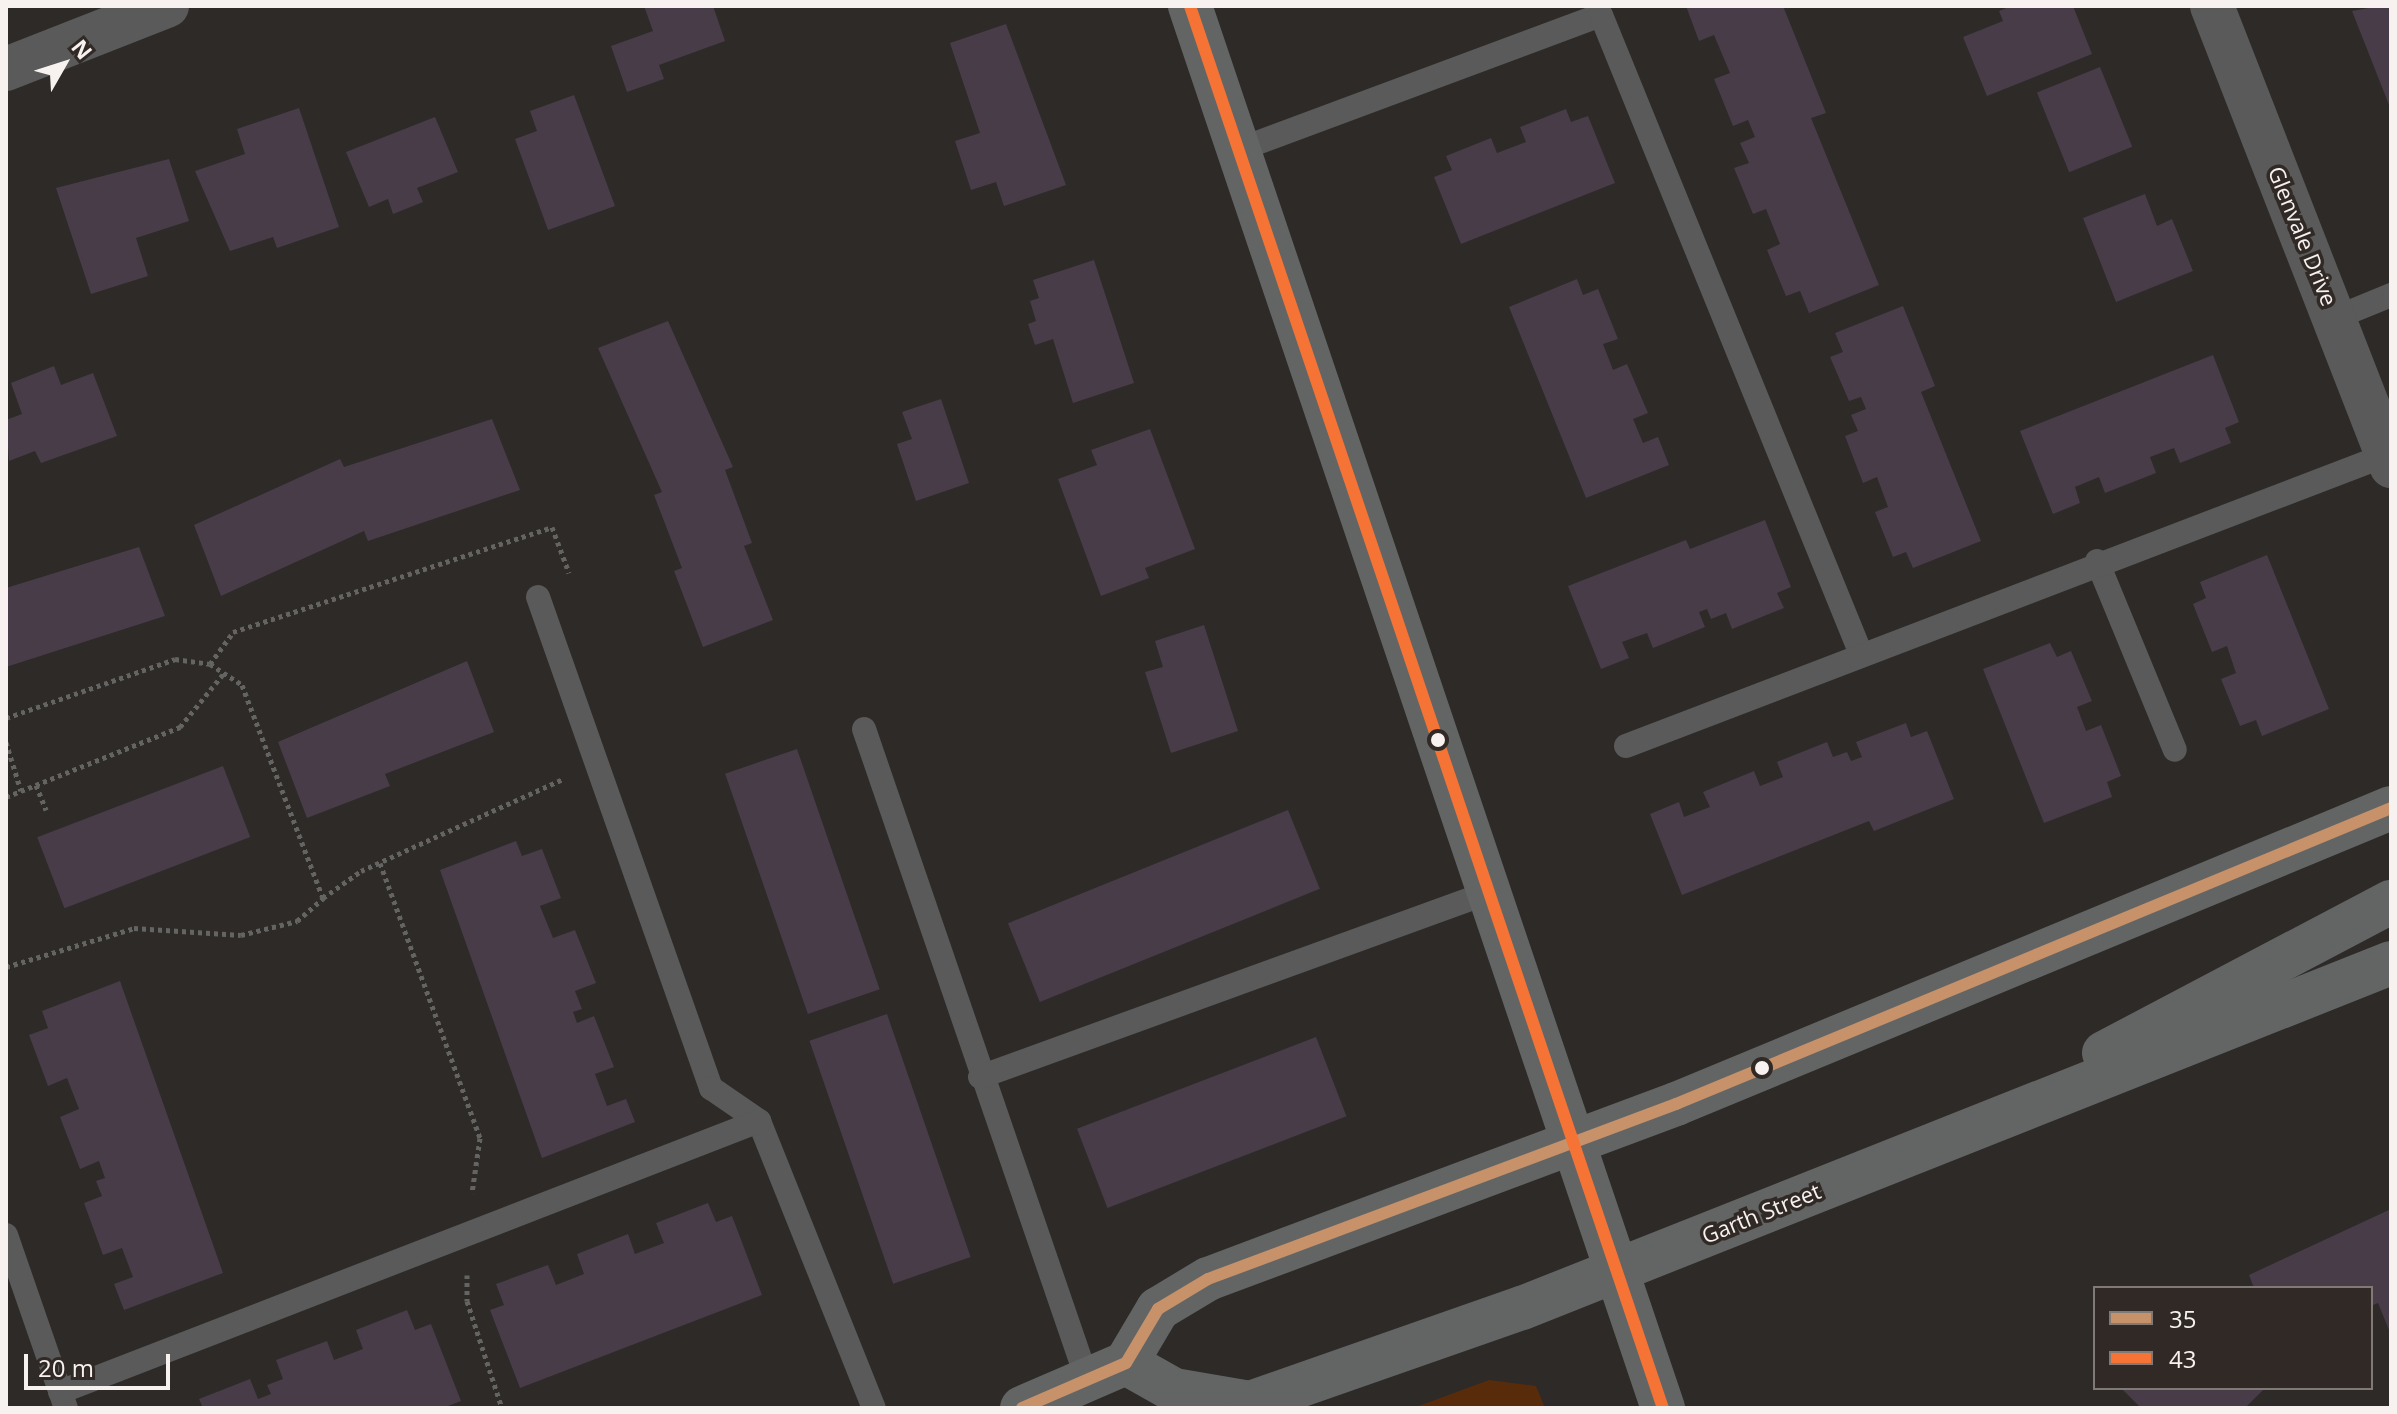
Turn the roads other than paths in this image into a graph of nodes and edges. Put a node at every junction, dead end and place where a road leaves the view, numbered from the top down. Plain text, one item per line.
1 (167, 6) edge
2 (1190, 6) edge
3 (2212, 6) edge
4 (6, 69) edge
5 (1238, 150) junction
6 (2391, 295) edge
7 (2335, 318) junction
8 (2389, 461) edge
9 (2097, 561) junction
10 (538, 597) road end
11 (1861, 654) junction
12 (864, 729) dead end
13 (1626, 746) dead end
14 (2175, 750) dead end
15 (2391, 808) edge
16 (1490, 892) junction
17 (2391, 902) edge
18 (2391, 963) edge
19 (980, 1077) junction
20 (759, 1121) junction
21 (1967, 1131) junction
22 (1572, 1141) junction
23 (6, 1235) edge
24 (1614, 1272) junction
25 (1106, 1371) junction
26 (63, 1400) edge
27 (874, 1408) edge
28 (1022, 1408) edge
29 (1663, 1408) edge

1 - 4 street
2 - 5 main road
3 - 7 street, Glenvale Drive
5 - 11 lane
5 - 16 main road
6 - 7 lane
7 - 8 street, Glenvale Drive
8 - 9 lane
9 - 11 lane
9 - 14 lane
10 - 20 lane
11 - 13 lane
12 - 19 lane
15 - 22 main road
16 - 19 lane
16 - 22 main road
17 - 21 main road
18 - 21 main road, Garth Street
19 - 25 lane
20 - 26 lane
20 - 27 lane
21 - 24 main road, Garth Street
22 - 24 main road
22 - 25 main road
23 - 26 lane
24 - 25 main road, Garth Street
24 - 29 main road
25 - 28 main road

